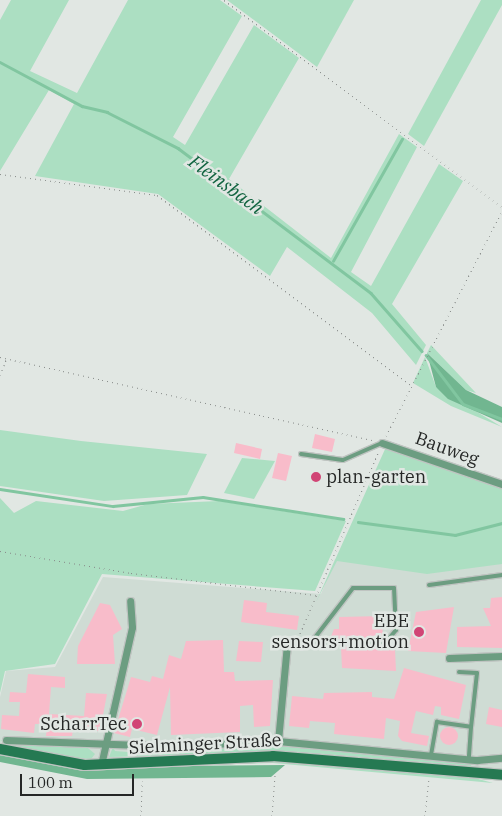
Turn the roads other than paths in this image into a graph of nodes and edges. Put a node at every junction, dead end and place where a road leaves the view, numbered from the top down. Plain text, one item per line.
1 (382, 443) joint
2 (301, 454) dead end
3 (502, 484) edge
4 (502, 575) edge
5 (429, 585) dead end
6 (130, 601) dead end
7 (287, 644) joint
8 (310, 644) junction
9 (502, 656) edge
10 (449, 658) dead end
11 (458, 672) dead end
12 (471, 727) junction
13 (6, 740) dead end
14 (278, 741) junction
15 (104, 742) junction
16 (0, 750) edge
17 (432, 755) junction
18 (502, 758) edge
19 (469, 759) junction
20 (101, 766) junction
21 (502, 775) edge

1 - 2 lane
1 - 3 street, Bauweg
4 - 5 lane
6 - 15 street
7 - 8 lane
7 - 14 street
8 - 8 lane
9 - 10 street
11 - 12 lane
12 - 17 lane
12 - 19 lane
13 - 15 street, Sielminger Straße
14 - 15 street, Sielminger Straße
14 - 17 street, Sielminger Straße
15 - 20 street
16 - 20 street, Sielminger Straße
17 - 19 street, Sielminger Straße
18 - 19 street, Sielminger Straße
20 - 21 street, Sielminger Straße

